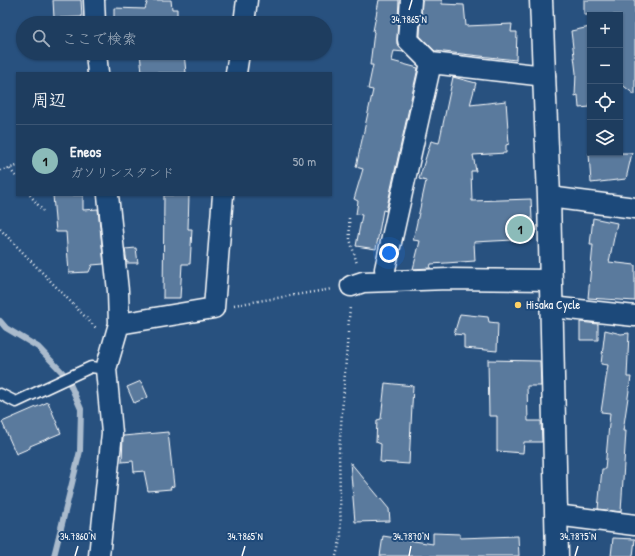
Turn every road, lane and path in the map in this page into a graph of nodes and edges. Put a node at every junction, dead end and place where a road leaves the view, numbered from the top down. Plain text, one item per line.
1 (94, 0) edge
2 (247, 0) edge
3 (411, 0) edge
4 (541, 0) edge
5 (95, 16) edge
6 (245, 16) edge
7 (97, 60) edge
8 (238, 60) edge
9 (431, 63) junction
10 (98, 72) edge
11 (236, 72) edge
12 (544, 76) junction
13 (16, 166) edge
14 (10, 169) junction
15 (0, 171) edge
16 (16, 177) edge
17 (31, 196) edge
18 (108, 196) edge
19 (223, 196) edge
20 (549, 197) junction
21 (635, 208) edge
22 (43, 211) dead end
23 (349, 218) dead end
24 (0, 229) edge
25 (385, 269) dead end
26 (551, 280) junction
27 (357, 284) junction
28 (551, 307) junction
29 (214, 308) junction
30 (635, 316) edge
31 (118, 324) junction
32 (112, 346) junction
33 (106, 369) junction
34 (0, 394) edge
35 (556, 515) junction
36 (635, 524) edge
37 (99, 556) edge
38 (336, 556) edge
39 (557, 556) edge

1 - 5 street
2 - 6 street
3 - 9 street
4 - 12 street
7 - 10 street
8 - 11 street
9 - 12 street
9 - 25 street
12 - 20 street
13 - 14 path
14 - 15 path
14 - 16 path
17 - 22 path
18 - 31 street
19 - 29 street
20 - 21 street
20 - 26 street
23 - 27 path
24 - 32 path
26 - 27 street
26 - 28 street
27 - 29 path
27 - 38 path
28 - 30 street
28 - 35 street
29 - 31 street
31 - 32 street
32 - 33 street
33 - 34 lane
33 - 37 street
35 - 36 street
35 - 39 street

